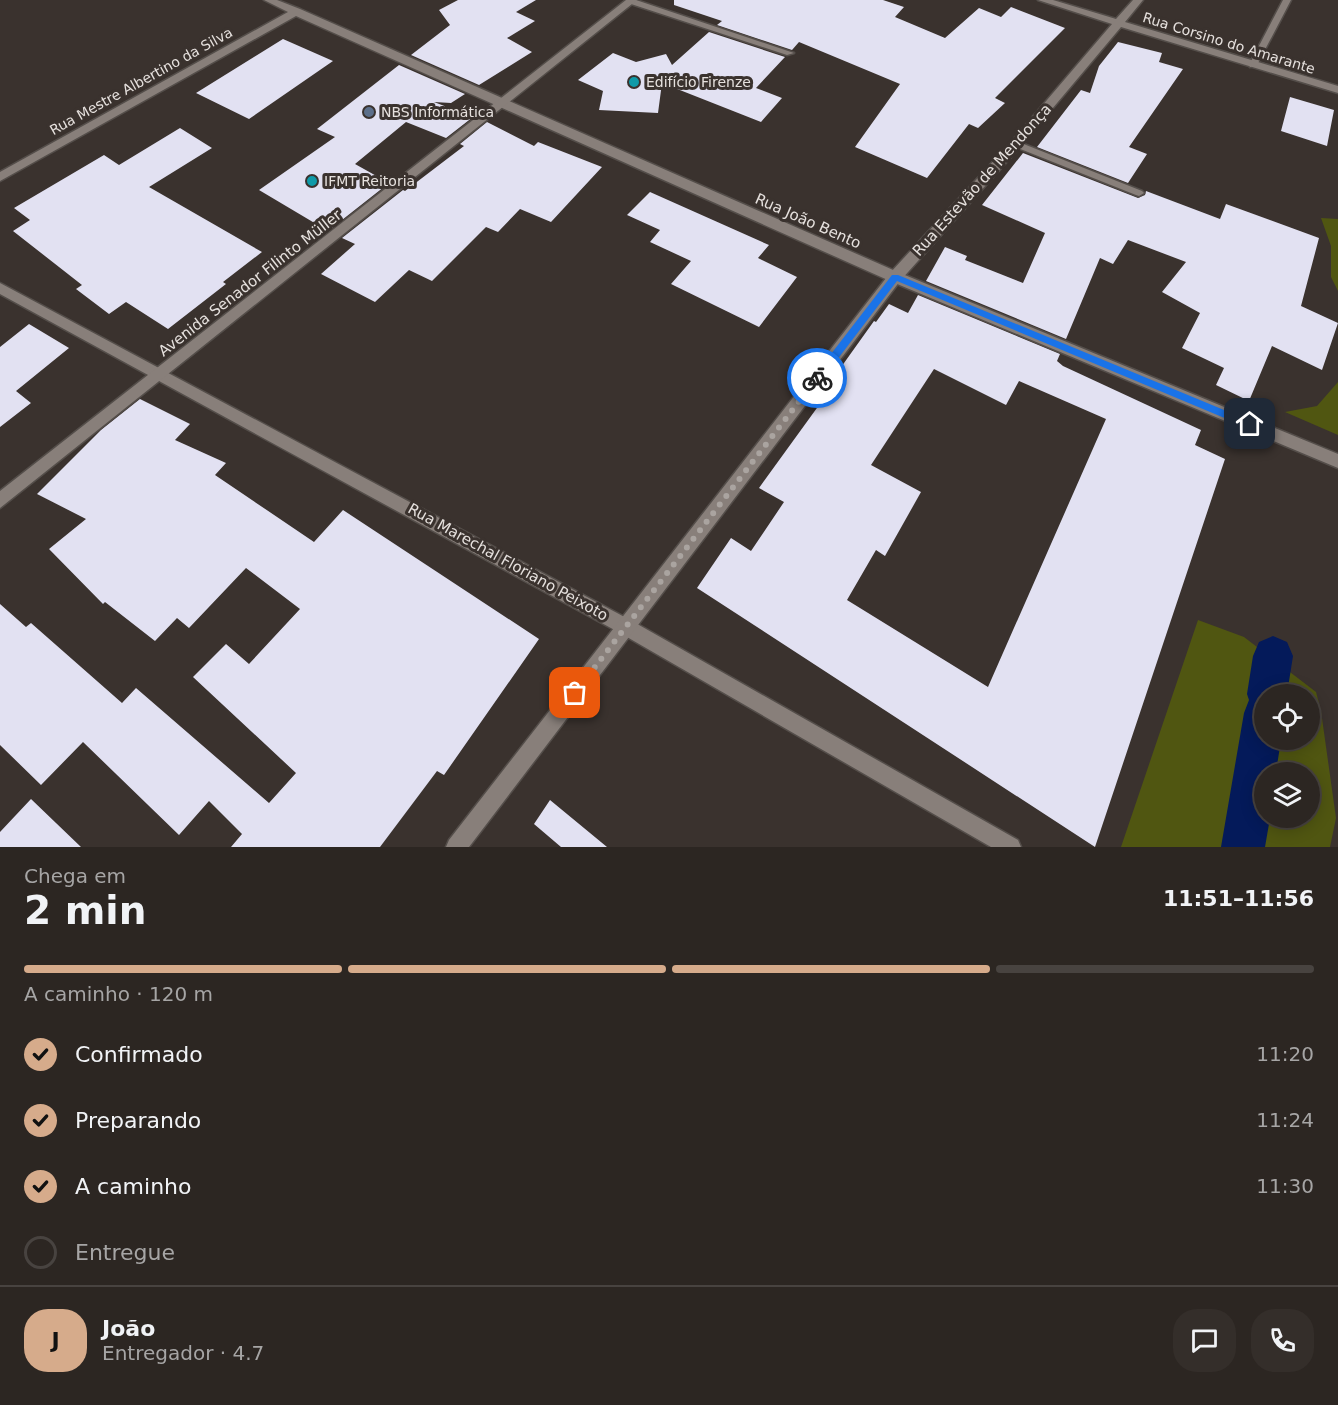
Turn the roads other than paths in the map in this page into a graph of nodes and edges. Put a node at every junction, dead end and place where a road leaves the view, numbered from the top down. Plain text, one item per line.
1 (269, 0) edge
2 (1042, 0) edge
3 (1138, 0) edge
4 (1287, 0) edge
5 (631, 1) edge
6 (297, 11) junction
7 (1119, 23) junction
8 (790, 52) dead end
9 (1253, 65) junction
10 (1338, 90) edge
11 (503, 104) junction
12 (1016, 144) junction
13 (0, 177) edge
14 (1139, 193) dead end
15 (895, 277) junction
16 (0, 288) edge
17 (162, 373) junction
18 (1338, 461) edge
19 (0, 501) edge
20 (626, 627) junction
21 (456, 847) edge
22 (1011, 847) edge

1 - 6 street, Rua João Bento
2 - 7 street, Rua Corsino do Amarante
3 - 7 street, Rua Estevão de Mendonça
4 - 9 lane
5 - 8 lane
5 - 11 street, Avenida Senador Filinto Müller
6 - 11 street, Rua João Bento
6 - 13 street, Rua Mestre Albertino da Silva
7 - 9 street, Rua Corsino do Amarante
7 - 12 street, Rua Estevão de Mendonça
9 - 10 street, Rua Corsino do Amarante
11 - 15 street, Rua João Bento
11 - 17 street, Avenida Senador Filinto Müller
12 - 14 lane
12 - 15 street, Rua Estevão de Mendonça
15 - 18 street, Rua João Bento
15 - 20 street, Rua Estevão de Mendonça
16 - 17 street, Rua Marechal Floriano Peixoto
17 - 19 street, Avenida Senador Filinto Müller
17 - 20 street, Rua Marechal Floriano Peixoto
20 - 21 street, Rua Estevão de Mendonça
20 - 22 street, Rua Marechal Floriano Peixoto

